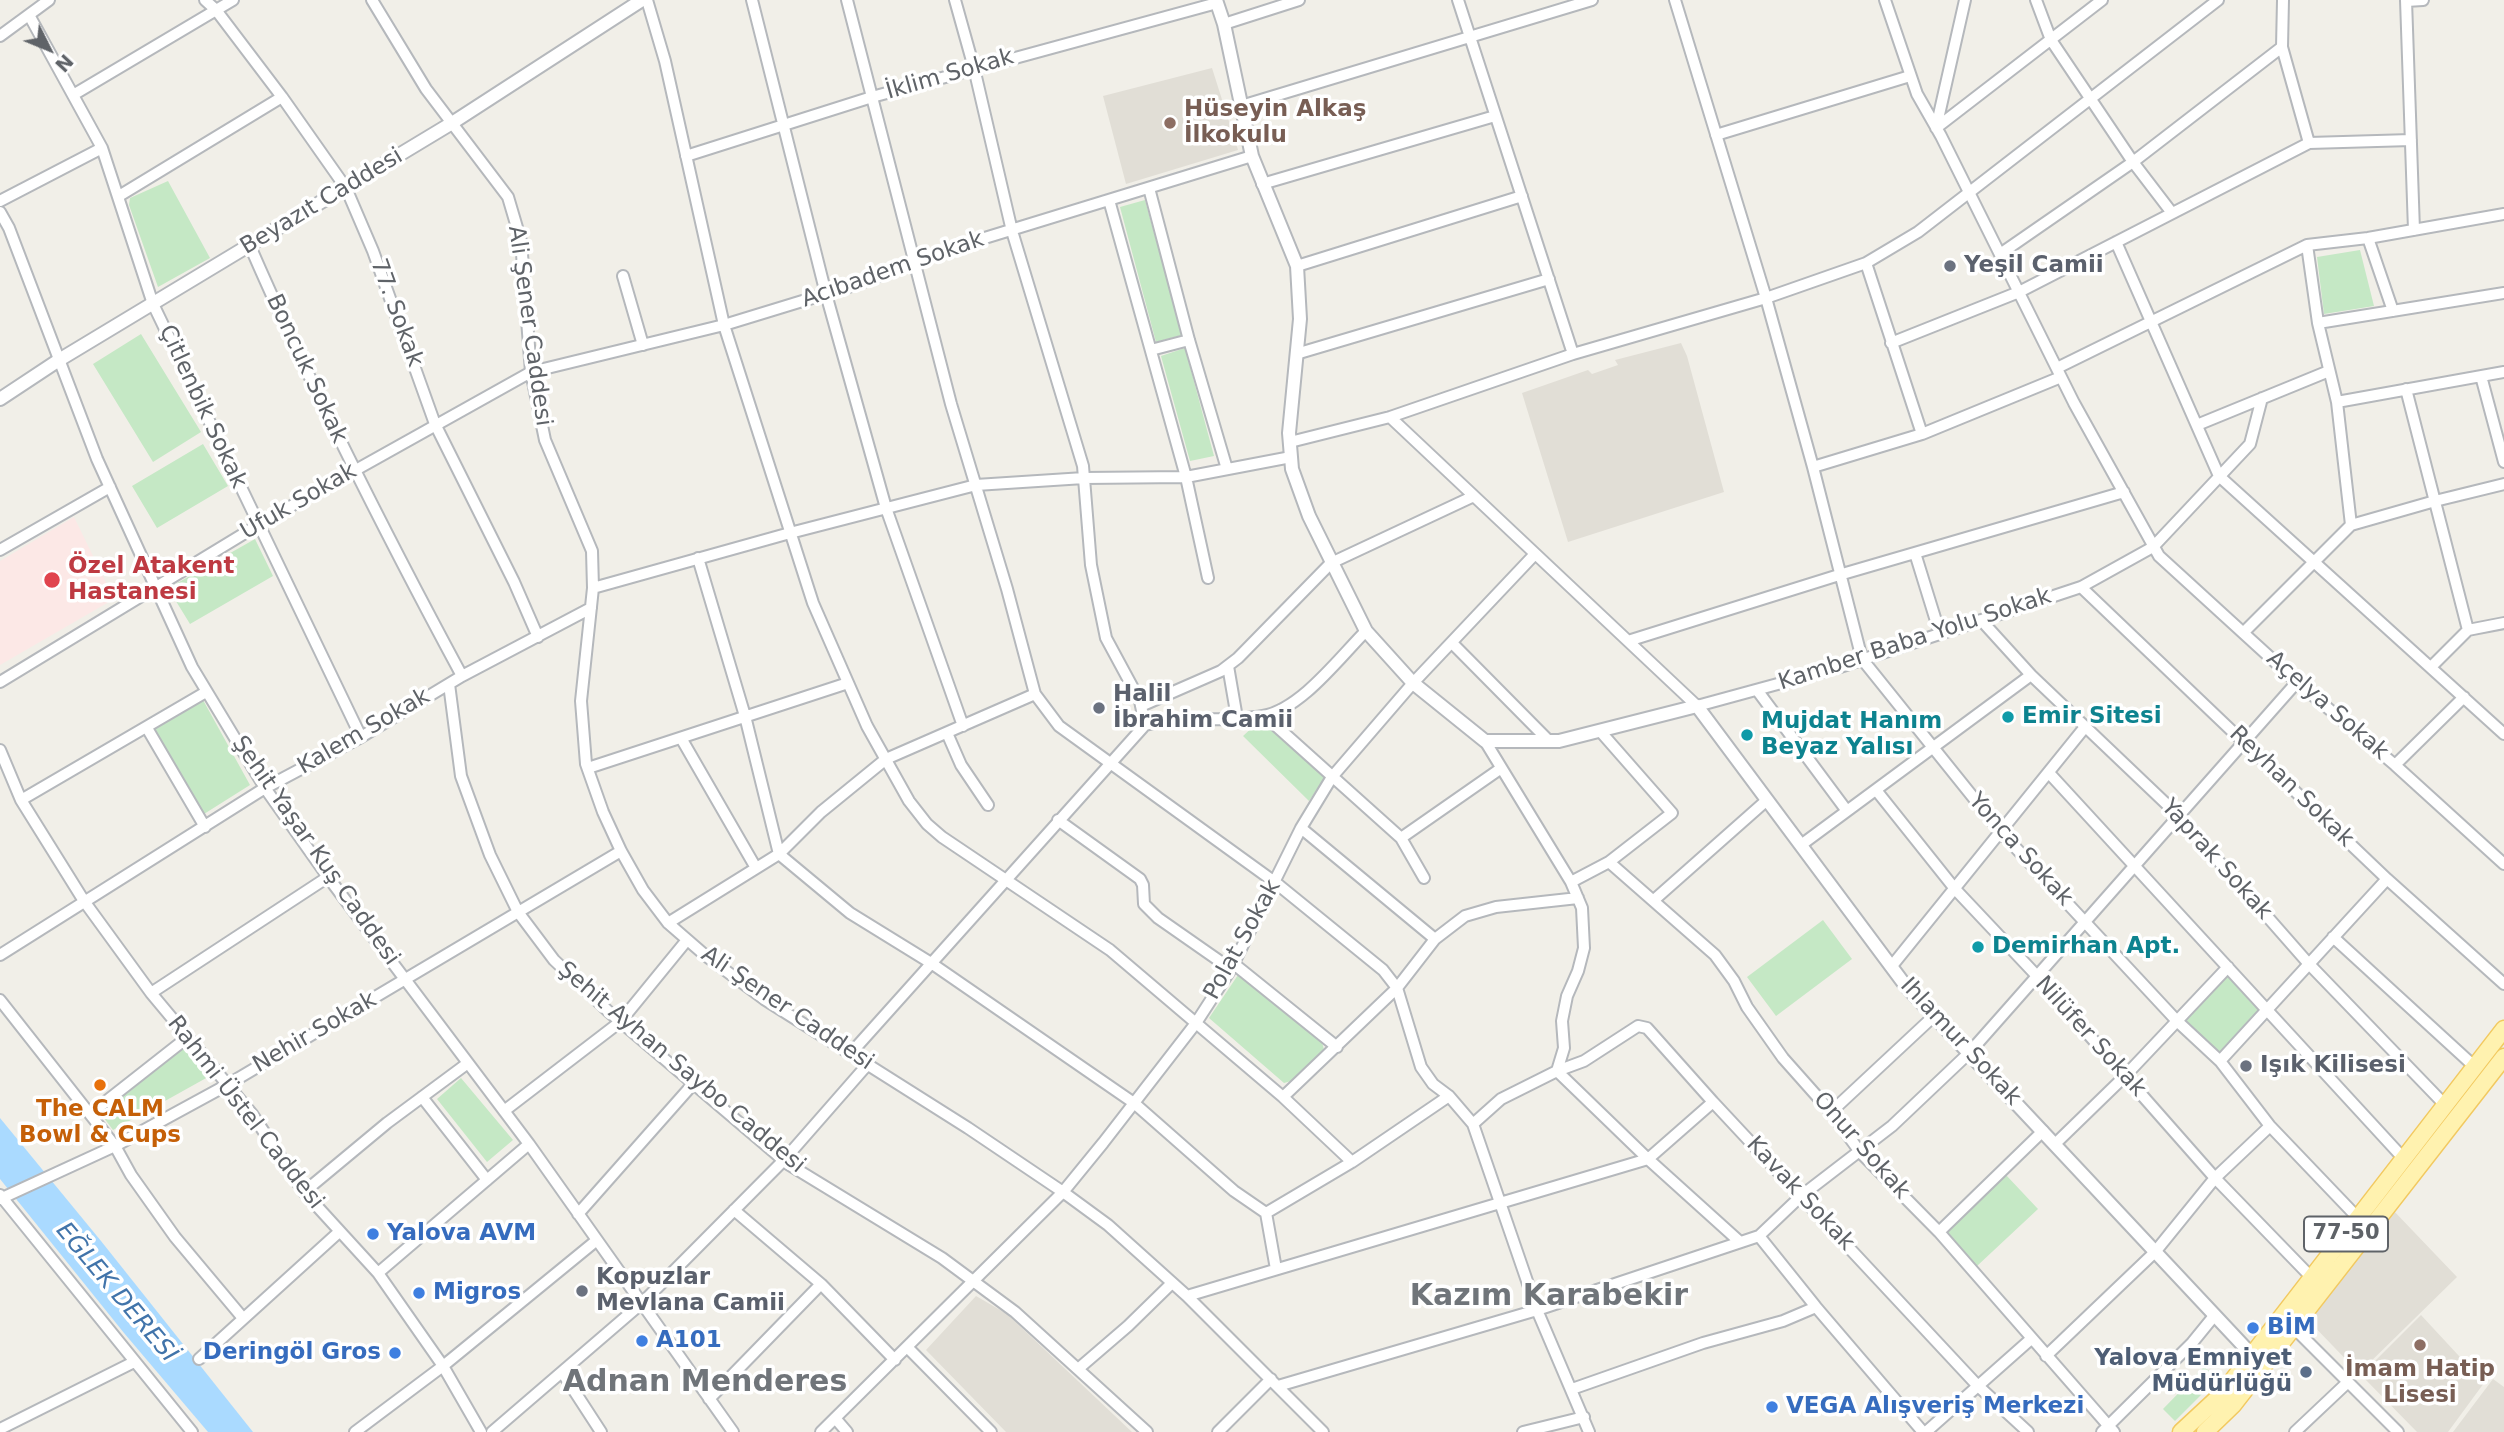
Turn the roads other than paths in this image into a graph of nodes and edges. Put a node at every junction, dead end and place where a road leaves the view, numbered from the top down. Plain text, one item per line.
1 (49, 0) edge
2 (205, 0) edge
3 (233, 0) edge
4 (372, 0) edge
5 (644, 0) edge
6 (752, 0) edge
7 (847, 0) edge
8 (955, 0) edge
9 (1298, 0) edge
10 (1458, 0) edge
11 (1592, 0) edge
12 (1675, 0) edge
13 (1885, 0) edge
14 (1965, 0) edge
15 (2036, 0) edge
16 (2102, 0) edge
17 (2283, 0) edge
18 (2423, 0) edge
19 (1217, 1) edge
20 (2213, 1) edge
21 (2406, 1) edge
22 (216, 10) junction
23 (29, 15) junction
24 (1224, 24) junction
25 (0, 36) edge
26 (1470, 37) junction
27 (2050, 40) junction
28 (2282, 47) junction
29 (974, 68) junction
30 (1910, 76) junction
31 (73, 95) junction
32 (282, 97) junction
33 (872, 97) junction
34 (2091, 99) junction
35 (1241, 106) junction
36 (1495, 116) junction
37 (452, 123) junction
38 (783, 125) junction
39 (1936, 128) junction
40 (1716, 135) junction
41 (2411, 140) junction
42 (2309, 143) junction
43 (102, 149) junction
44 (686, 156) junction
45 (1252, 156) junction
46 (2133, 162) junction
47 (1262, 184) junction
48 (346, 188) junction
49 (1149, 188) junction
50 (1969, 193) junction
51 (119, 196) junction
52 (1522, 196) junction
53 (1109, 200) junction
54 (0, 201) edge
55 (0, 212) edge
56 (2172, 213) junction
57 (2504, 214) edge
58 (1012, 230) junction
59 (2414, 230) junction
60 (2368, 238) junction
61 (2116, 242) junction
62 (2307, 245) junction
63 (250, 246) junction
64 (2000, 254) junction
65 (916, 263) junction
66 (1866, 263) junction
67 (1297, 265) junction
68 (623, 276) dead end
69 (1549, 279) junction
70 (2019, 292) junction
71 (2504, 293) edge
72 (826, 294) junction
73 (1766, 298) junction
74 (153, 304) junction
75 (2393, 311) junction
76 (2151, 321) junction
77 (2318, 323) junction
78 (724, 325) junction
79 (1189, 340) junction
80 (1891, 343) junction
81 (643, 345) junction
82 (1151, 350) junction
83 (1296, 354) junction
84 (1573, 354) junction
85 (59, 360) junction
86 (2329, 371) junction
87 (531, 372) junction
88 (2059, 372) junction
89 (2504, 372) edge
90 (2481, 376) junction
91 (2406, 389) junction
92 (2262, 398) junction
93 (0, 399) edge
94 (2337, 402) junction
95 (1390, 417) junction
96 (435, 424) junction
97 (2197, 425) junction
98 (1922, 434) junction
99 (1290, 442) junction
100 (1291, 457) junction
101 (2504, 462) edge
102 (1813, 467) junction
103 (353, 470) junction
104 (1227, 470) junction
105 (2219, 476) junction
106 (1186, 477) junction
107 (1084, 478) junction
108 (2504, 484) edge
109 (976, 485) junction
110 (110, 487) junction
111 (2124, 492) junction
112 (1474, 496) junction
113 (2435, 501) junction
114 (886, 508) junction
115 (258, 525) junction
116 (2351, 525) junction
117 (790, 533) junction
118 (2153, 547) junction
119 (0, 550) edge
120 (1915, 553) junction
121 (1535, 554) junction
122 (698, 558) junction
123 (1331, 562) junction
124 (2313, 562) junction
125 (1839, 575) junction
126 (1208, 578) dead end
127 (155, 587) junction
128 (593, 587) junction
129 (2081, 587) junction
130 (591, 608) junction
131 (1982, 620) junction
132 (2504, 622) edge
133 (2468, 630) junction
134 (1366, 631) junction
135 (2244, 632) junction
136 (1940, 634) junction
137 (538, 637) junction
138 (1628, 641) junction
139 (1452, 643) junction
140 (1862, 659) junction
141 (1228, 666) junction
142 (2431, 667) junction
143 (2031, 675) junction
144 (462, 676) junction
145 (0, 682) edge
146 (1413, 682) junction
147 (2297, 682) junction
148 (848, 683) junction
149 (449, 684) junction
150 (1757, 690) junction
151 (206, 692) junction
152 (1035, 694) junction
153 (2464, 696) junction
154 (1141, 706) junction
155 (1697, 706) junction
156 (746, 716) junction
157 (1265, 716) junction
158 (1237, 718) junction
159 (1145, 725) junction
160 (963, 726) junction
161 (2085, 727) junction
162 (147, 728) junction
163 (1600, 731) junction
164 (947, 733) junction
165 (2504, 734) edge
166 (361, 737) junction
167 (681, 738) junction
168 (1485, 741) junction
169 (2244, 741) junction
170 (1550, 742) junction
171 (1933, 748) junction
172 (0, 750) edge
173 (886, 759) junction
174 (1110, 763) junction
175 (2395, 765) junction
176 (588, 768) junction
177 (1500, 769) junction
178 (2049, 773) junction
179 (1332, 777) junction
180 (265, 788) junction
181 (1876, 790) junction
182 (21, 800) junction
183 (1768, 800) junction
184 (988, 805) dead end
185 (1847, 811) junction
186 (2179, 816) junction
187 (1058, 820) junction
188 (205, 827) junction
189 (1301, 828) junction
190 (2001, 832) junction
191 (1401, 838) junction
192 (1801, 845) junction
193 (621, 851) junction
194 (779, 854) junction
195 (1609, 862) junction
196 (2504, 864) edge
197 (2134, 866) junction
198 (756, 869) junction
199 (328, 877) junction
200 (1424, 878) dead end
201 (1006, 879) junction
202 (2387, 879) junction
203 (1571, 882) junction
204 (1276, 883) junction
205 (1955, 889) junction
206 (1578, 898) junction
207 (1654, 900) junction
208 (84, 901) junction
209 (518, 912) junction
210 (2085, 922) junction
211 (668, 923) junction
212 (2333, 937) junction
213 (1435, 939) junction
214 (687, 940) junction
215 (0, 955) edge
216 (931, 963) junction
217 (2308, 964) junction
218 (1233, 966) junction
219 (1891, 967) junction
220 (2228, 967) junction
221 (2037, 976) junction
222 (406, 980) junction
223 (2504, 984) edge
224 (1397, 989) junction
225 (151, 993) junction
226 (0, 1000) edge
227 (2268, 1011) junction
228 (1935, 1015) junction
229 (2177, 1021) junction
230 (621, 1022) junction
231 (1196, 1023) junction
232 (2504, 1029) edge
233 (188, 1037) junction
234 (1337, 1047) junction
235 (851, 1053) junction
236 (1969, 1053) junction
237 (2504, 1057) edge
238 (2220, 1061) junction
239 (468, 1063) junction
240 (868, 1064) junction
241 (2475, 1067) junction
242 (1557, 1071) junction
243 (2125, 1076) junction
244 (693, 1084) junction
245 (227, 1085) junction
246 (1449, 1096) junction
247 (422, 1097) junction
248 (1283, 1097) junction
249 (1713, 1102) junction
250 (1134, 1103) junction
251 (2445, 1106) junction
252 (504, 1111) junction
253 (1831, 1112) junction
254 (90, 1114) junction
255 (1473, 1124) junction
256 (2270, 1126) junction
257 (2043, 1131) junction
258 (529, 1144) junction
259 (2055, 1144) junction
260 (115, 1146) junction
261 (1860, 1152) junction
262 (1648, 1159) junction
263 (2404, 1159) junction
264 (784, 1160) junction
265 (1352, 1162) junction
266 (2215, 1178) junction
267 (487, 1180) junction
268 (304, 1192) junction
269 (1063, 1192) junction
270 (1801, 1196) junction
271 (3, 1197) edge
272 (1500, 1203) junction
273 (734, 1210) junction
274 (1266, 1213) junction
275 (578, 1214) junction
276 (2358, 1218) junction
277 (339, 1232) junction
278 (1939, 1232) junction
279 (1759, 1236) junction
280 (597, 1240) junction
281 (1740, 1241) junction
282 (2155, 1252) junction
283 (1276, 1269) junction
284 (379, 1273) junction
285 (2312, 1278) junction
286 (974, 1282) junction
287 (1172, 1283) junction
288 (821, 1284) junction
289 (1187, 1296) junction
290 (642, 1303) junction
291 (1816, 1307) junction
292 (1537, 1310) junction
293 (2214, 1316) junction
294 (242, 1317) junction
295 (2288, 1322) junction
296 (2031, 1339) junction
297 (908, 1348) junction
298 (2046, 1356) junction
299 (2252, 1356) junction
300 (198, 1359) dead end
301 (895, 1360) junction
302 (134, 1362) junction
303 (443, 1366) junction
304 (1078, 1369) junction
305 (562, 1372) junction
306 (1274, 1382) junction
307 (2348, 1382) junction
308 (1977, 1385) junction
309 (1572, 1389) junction
310 (709, 1399) junction
311 (1584, 1417) junction
312 (835, 1418) junction
313 (2108, 1430) edge
314 (0, 1431) edge
315 (192, 1432) edge
316 (355, 1432) edge
317 (481, 1432) edge
318 (492, 1432) edge
319 (601, 1432) edge
320 (733, 1432) edge
321 (821, 1432) edge
322 (847, 1432) edge
323 (991, 1432) edge
324 (1147, 1432) edge
325 (1218, 1432) edge
326 (1323, 1432) edge
327 (1523, 1432) edge
328 (1588, 1432) edge
329 (1924, 1432) edge
330 (2028, 1432) edge
331 (2181, 1432) edge
332 (2205, 1432) edge
333 (2295, 1432) edge
334 (2398, 1432) edge

1 - 23 street
2 - 22 street, 77. Sokak
3 - 22 street
4 - 37 street, Ali Şener Caddesi
5 - 37 street, Beyazıt Caddesi
5 - 44 street
6 - 38 street
7 - 33 street
8 - 29 street
9 - 24 street
10 - 26 street
11 - 26 street
12 - 40 street
13 - 30 street, Açelya Sokak
14 - 39 street
15 - 27 street
16 - 27 street
17 - 28 street
18 - 21 street
19 - 24 street
19 - 29 street, İklim Sokak
20 - 34 street
21 - 41 street
22 - 31 street
22 - 32 street, 77. Sokak
23 - 25 street
23 - 31 street, Çitlenbik Sokak
24 - 35 street
26 - 35 street
26 - 36 street
27 - 34 street
27 - 39 street
28 - 42 street
28 - 46 street
29 - 33 street, İklim Sokak
29 - 58 street
30 - 39 street, Açelya Sokak
30 - 40 street
31 - 43 street, Çitlenbik Sokak
32 - 48 street, 77. Sokak
32 - 51 street
33 - 38 street, İklim Sokak
33 - 65 street
34 - 46 street
34 - 50 street
35 - 45 street
36 - 47 street
36 - 52 street
37 - 48 street, Beyazıt Caddesi
37 - 87 street, Ali Şener Caddesi
38 - 44 street, İklim Sokak
38 - 72 street
39 - 50 street, Açelya Sokak
40 - 73 street
41 - 42 street
41 - 59 street
42 - 56 street
43 - 51 street, Çitlenbik Sokak
43 - 54 street
44 - 78 street
45 - 47 street
45 - 49 street, Acıbadem Sokak
46 - 56 street
46 - 64 street
47 - 67 street
48 - 63 street, Beyazıt Caddesi
48 - 96 street, 77. Sokak
49 - 53 street, Acıbadem Sokak
49 - 79 street
50 - 64 street, Açelya Sokak
50 - 66 street
51 - 74 street, Çitlenbik Sokak
52 - 67 street
52 - 69 street
53 - 58 street, Acıbadem Sokak
53 - 82 street
55 - 85 street, Şehit Yaşar Kuş Caddesi
56 - 61 street
57 - 59 street
58 - 65 street, Acıbadem Sokak
58 - 107 street
59 - 60 street
60 - 62 street
60 - 75 street
61 - 70 street
61 - 76 street
62 - 76 street
62 - 77 street
63 - 74 street, Beyazıt Caddesi
63 - 103 street, Boncuk Sokak
64 - 70 street, Açelya Sokak
65 - 72 street, Acıbadem Sokak
65 - 109 street
66 - 73 street
66 - 80 street
67 - 83 street
68 - 81 street
69 - 83 street
69 - 84 street
70 - 80 street
70 - 88 street, Açelya Sokak
71 - 75 street
72 - 78 street, Acıbadem Sokak
72 - 114 street
73 - 84 street
73 - 102 street
74 - 85 street, Beyazıt Caddesi
74 - 115 street, Çitlenbik Sokak
75 - 77 street
76 - 88 street
76 - 97 street
77 - 86 street
78 - 81 street, Acıbadem Sokak
78 - 117 street
79 - 82 street
79 - 104 street
80 - 98 street
81 - 87 street, Acıbadem Sokak
82 - 106 street
83 - 99 street
84 - 95 street
85 - 93 street, Beyazıt Caddesi
85 - 110 street, Şehit Yaşar Kuş Caddesi
86 - 92 street
86 - 94 street
87 - 96 street, Ufuk Sokak
87 - 128 street, Ali Şener Caddesi
88 - 98 street
88 - 111 street, Açelya Sokak
89 - 90 street
90 - 91 street
90 - 101 street
91 - 94 street
91 - 113 street
92 - 97 street
92 - 105 street, Kamber Baba Yolu Sokak
94 - 116 street
95 - 99 street
95 - 112 street
96 - 103 street, Ufuk Sokak
96 - 137 street, 77. Sokak
97 - 105 street
98 - 102 street
99 - 100 street
100 - 104 street
100 - 123 street
102 - 125 street
103 - 115 street, Ufuk Sokak
103 - 144 street, Boncuk Sokak
104 - 106 street
105 - 118 street, Kamber Baba Yolu Sokak
105 - 124 street
106 - 107 street
106 - 126 street
107 - 109 street
107 - 154 street
108 - 113 street
109 - 114 street
109 - 152 street
110 - 119 street
110 - 127 street, Şehit Yaşar Kuş Caddesi
111 - 118 street, Açelya Sokak
111 - 120 street
112 - 121 street
112 - 123 street
113 - 116 street
113 - 133 street
114 - 117 street
114 - 160 street
115 - 127 street, Ufuk Sokak
115 - 166 street, Çitlenbik Sokak
116 - 124 street
117 - 122 street
117 - 148 street
118 - 129 street, Kamber Baba Yolu Sokak
118 - 135 street, Açelya Sokak
120 - 125 street
120 - 136 street
121 - 138 street
121 - 139 street, Polat Sokak
122 - 128 street
122 - 156 street
123 - 134 street
123 - 141 street
124 - 135 street
124 - 142 street
125 - 138 street
125 - 140 street
127 - 145 street, Ufuk Sokak
127 - 151 street, Şehit Yaşar Kuş Caddesi
128 - 130 street, Ali Şener Caddesi
129 - 131 street, Kamber Baba Yolu Sokak
129 - 169 street, Reyhan Sokak
130 - 137 street, Kalem Sokak
130 - 176 street, Ali Şener Caddesi
131 - 136 street, Kamber Baba Yolu Sokak
131 - 143 street, Yaprak Sokak
132 - 133 street
133 - 142 street
134 - 146 street
134 - 157 street
135 - 147 street, Açelya Sokak
136 - 140 street, Kamber Baba Yolu Sokak
137 - 144 street, Kalem Sokak
138 - 155 street
139 - 146 street, Polat Sokak
139 - 170 street
140 - 150 street, Kamber Baba Yolu Sokak
140 - 171 street, Yonca Sokak
141 - 154 street
141 - 158 street
142 - 153 street
143 - 161 street, Yaprak Sokak
143 - 171 street
144 - 149 street, Kalem Sokak
146 - 168 street
146 - 179 street, Polat Sokak
147 - 169 street
147 - 175 street, Açelya Sokak
148 - 156 street
148 - 173 street
149 - 166 street, Kalem Sokak
149 - 209 street, Şehit Ayhan Saybo Caddesi
150 - 155 street, Kamber Baba Yolu Sokak
150 - 185 street
151 - 162 street
151 - 180 street, Şehit Yaşar Kuş Caddesi
152 - 160 street
152 - 174 street
153 - 165 street
153 - 175 street
154 - 159 street
155 - 163 street, Kamber Baba Yolu Sokak
155 - 183 street, Ihlamur Sokak
156 - 167 street
156 - 194 street
157 - 158 street
157 - 179 street
158 - 159 street
159 - 174 street
160 - 164 street
161 - 178 street
161 - 186 street, Yaprak Sokak
162 - 182 street
162 - 188 street
163 - 170 street, Kamber Baba Yolu Sokak
163 - 195 street
164 - 173 street
164 - 184 street
166 - 180 street, Kalem Sokak
167 - 176 street
167 - 198 street
168 - 170 street, Kamber Baba Yolu Sokak
168 - 177 street
169 - 186 street
169 - 202 street, Reyhan Sokak
171 - 181 street
171 - 190 street, Yonca Sokak
172 - 182 street, Rahmi Üstel Caddesi
173 - 194 street
173 - 201 street
174 - 187 street
174 - 204 street
175 - 196 street, Açelya Sokak
176 - 193 street, Ali Şener Caddesi
177 - 191 street
177 - 203 street
178 - 190 street
178 - 197 street
179 - 189 street, Polat Sokak
179 - 191 street
180 - 188 street, Kalem Sokak
180 - 199 street, Şehit Yaşar Kuş Caddesi
181 - 185 street
181 - 205 street, Nilüfer Sokak
182 - 208 street, Rahmi Üstel Caddesi
183 - 192 street, Ihlamur Sokak
183 - 207 street
185 - 192 street
186 - 197 street
186 - 217 street, Yaprak Sokak
187 - 201 street
187 - 218 street
188 - 208 street, Kalem Sokak
189 - 204 street, Polat Sokak
189 - 213 street
190 - 205 street
190 - 210 street, Yonca Sokak
191 - 200 street
192 - 219 street, Ihlamur Sokak
193 - 209 street, Nehir Sokak
193 - 211 street, Ali Şener Caddesi
194 - 198 street
194 - 216 street
195 - 203 street
195 - 207 street, Onur Sokak
197 - 210 street
197 - 220 street
198 - 211 street
199 - 222 street, Şehit Yaşar Kuş Caddesi
199 - 225 street
201 - 216 street
201 - 231 street
202 - 212 street
202 - 223 street, Reyhan Sokak
203 - 206 street
204 - 218 street, Polat Sokak
204 - 224 street
205 - 219 street
205 - 221 street, Nilüfer Sokak
206 - 213 street
206 - 242 street
207 - 253 street, Onur Sokak
208 - 215 street, Kalem Sokak
208 - 225 street, Rahmi Üstel Caddesi
209 - 222 street, Nehir Sokak
209 - 230 street, Şehit Ayhan Saybo Caddesi
210 - 221 street
210 - 229 street, Yonca Sokak
211 - 214 street, Ali Şener Caddesi
212 - 217 street
212 - 241 street
213 - 224 street
214 - 230 street
214 - 235 street, Ali Şener Caddesi
216 - 235 street
216 - 250 street
217 - 227 street
217 - 251 street, Yaprak Sokak
218 - 231 street, Polat Sokak
218 - 234 street
219 - 228 street, Ihlamur Sokak
220 - 227 street
220 - 229 street
221 - 236 street
221 - 243 street, Nilüfer Sokak
222 - 239 street, Şehit Yaşar Kuş Caddesi
222 - 245 street, Nehir Sokak
224 - 234 street
224 - 246 street
225 - 233 street, Rahmi Üstel Caddesi
226 - 254 street
227 - 238 street
227 - 263 street
228 - 236 street, Ihlamur Sokak
228 - 253 street
229 - 238 street, Yonca Sokak
229 - 243 street
230 - 244 street, Şehit Ayhan Saybo Caddesi
230 - 252 street
231 - 248 street
231 - 250 street, Polat Sokak
232 - 241 main road, 77-50
233 - 245 street, Rahmi Üstel Caddesi
233 - 254 street
234 - 248 street
235 - 240 street, Ali Şener Caddesi
236 - 257 street, Ihlamur Sokak
236 - 261 street
237 - 295 main road, 77-50
238 - 256 street, Yonca Sokak
239 - 247 street
239 - 252 street, Şehit Yaşar Kuş Caddesi
240 - 264 street
240 - 269 street, Ali Şener Caddesi
241 - 251 main road, 77-50
242 - 249 street, Kavak Sokak
242 - 255 street
242 - 262 street
243 - 259 street
243 - 266 street, Nilüfer Sokak
244 - 264 street, Şehit Ayhan Saybo Caddesi
244 - 275 street
245 - 260 street, Nehir Sokak
245 - 268 street, Rahmi Üstel Caddesi
246 - 255 street
246 - 265 street
247 - 267 street
247 - 268 street
248 - 265 street
249 - 262 street
249 - 270 street, Kavak Sokak
250 - 269 street, Polat Sokak
250 - 274 street
251 - 263 main road, 77-50
252 - 258 street, Şehit Yaşar Kuş Caddesi
253 - 261 street, Onur Sokak
254 - 260 street
255 - 272 street
256 - 266 street
256 - 276 street, Yonca Sokak
257 - 259 street, Ihlamur Sokak
257 - 278 street
258 - 267 street
258 - 275 street, Şehit Yaşar Kuş Caddesi
259 - 282 street, Ihlamur Sokak
260 - 271 street, Nehir Sokak
260 - 294 street
261 - 270 street
261 - 278 street, Onur Sokak
262 - 272 street
262 - 281 street
263 - 276 main road, 77-50
264 - 273 street
264 - 286 street, Şehit Ayhan Saybo Caddesi
265 - 274 street
266 - 282 street
266 - 285 street, Nilüfer Sokak
267 - 284 street
268 - 277 street, Rahmi Üstel Caddesi
269 - 286 street, Polat Sokak
269 - 287 street, Ali Şener Caddesi
270 - 279 street
270 - 308 street, Kavak Sokak
271 - 302 street
272 - 283 street
272 - 292 street
273 - 288 street
273 - 290 street
274 - 283 street
275 - 280 street, Şehit Yaşar Kuş Caddesi
276 - 285 main road, 77-50
277 - 284 street, Rahmi Üstel Caddesi
277 - 294 street
278 - 296 street, Onur Sokak
279 - 281 street
279 - 291 street
280 - 290 street, Şehit Yaşar Kuş Caddesi
280 - 303 street
281 - 292 street
282 - 293 street, Ihlamur Sokak
282 - 298 street
283 - 289 street
284 - 303 street, Rahmi Üstel Caddesi
285 - 295 main road, 77-50
286 - 297 street, Polat Sokak
286 - 304 street, Şehit Ayhan Saybo Caddesi
287 - 289 street, Ali Şener Caddesi
287 - 304 street
288 - 301 street
288 - 310 street
289 - 306 street, Ali Şener Caddesi
290 - 305 street
290 - 310 street, Şehit Yaşar Kuş Caddesi
291 - 309 street
291 - 329 street
292 - 306 street
292 - 309 street
293 - 299 street, Ihlamur Sokak
293 - 313 street
294 - 300 street
295 - 299 main road, 77-50
295 - 307 street
295 - 332 main road, 77-50
296 - 298 street, Onur Sokak
296 - 308 street
297 - 301 street, Polat Sokak
297 - 323 street
298 - 313 street, Onur Sokak
299 - 331 main road, 77-50
301 - 312 street, Polat Sokak
302 - 314 street
302 - 315 street
303 - 316 street
303 - 317 street, Rahmi Üstel Caddesi
304 - 324 street, Şehit Ayhan Saybo Caddesi
305 - 318 street
305 - 319 street
306 - 325 street
306 - 326 street, Ali Şener Caddesi
307 - 333 street
307 - 334 street
308 - 329 street
308 - 330 street, Kavak Sokak
309 - 311 street
310 - 320 street, Şehit Yaşar Kuş Caddesi
311 - 327 street
311 - 328 street
312 - 321 street, Polat Sokak
312 - 322 street

